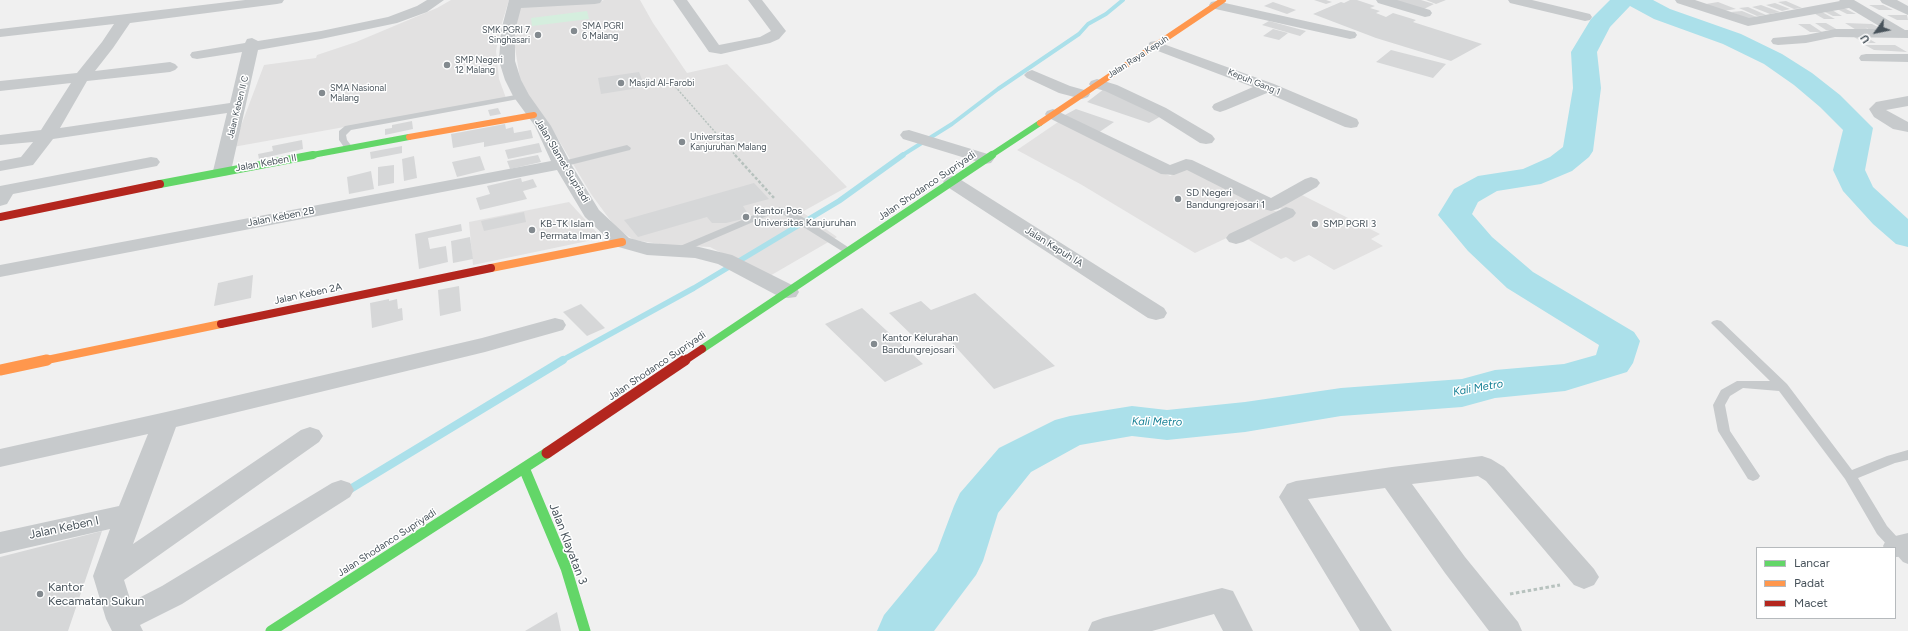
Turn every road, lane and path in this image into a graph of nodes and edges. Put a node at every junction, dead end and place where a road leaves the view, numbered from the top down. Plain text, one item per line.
1 (277, 0) edge
2 (437, 0) edge
3 (595, 0) edge
4 (680, 0) edge
5 (755, 0) edge
6 (1383, 0) edge
7 (1515, 0) edge
8 (1682, 0) edge
9 (1887, 0) edge
10 (515, 2) edge
11 (1220, 2) edge
12 (1849, 2) edge
13 (1908, 11) edge
14 (1425, 13) dead end
15 (1585, 17) dead end
16 (125, 19) junction
17 (0, 33) edge
18 (1350, 35) dead end
19 (1906, 35) edge
20 (1778, 41) dead end
21 (252, 44) junction
22 (1155, 45) junction
23 (198, 55) dead end
24 (1866, 58) dead end
25 (1908, 58) edge
26 (170, 67) dead end
27 (1032, 75) dead end
28 (82, 77) junction
29 (673, 84) dead end
30 (1097, 84) junction
31 (0, 86) edge
32 (1268, 87) junction
33 (1082, 94) junction
34 (521, 96) junction
35 (1908, 101) edge
36 (237, 107) junction
37 (1220, 107) dead end
38 (534, 114) junction
39 (1053, 114) junction
40 (1351, 123) dead end
41 (1908, 127) edge
42 (47, 135) junction
43 (910, 135) dead end
44 (1206, 138) dead end
45 (0, 140) edge
46 (350, 148) junction
47 (627, 148) dead end
48 (985, 160) junction
49 (151, 162) dead end
50 (562, 164) junction
51 (0, 166) edge
52 (19, 169) dead end
53 (222, 171) junction
54 (952, 182) junction
55 (1311, 183) dead end
56 (2, 194) edge
57 (1281, 211) junction
58 (790, 213) junction
59 (0, 217) edge
60 (1236, 238) dead end
61 (622, 242) junction
62 (677, 251) junction
63 (849, 252) junction
64 (0, 271) edge
65 (788, 292) junction
66 (1156, 312) dead end
67 (1717, 323) dead end
68 (554, 325) dead end
69 (0, 370) edge
70 (1783, 387) junction
71 (166, 421) junction
72 (310, 436) dead end
73 (1908, 455) edge
74 (0, 458) edge
75 (524, 468) junction
76 (1753, 476) dead end
77 (1850, 476) junction
78 (1392, 477) junction
79 (341, 490) dead end
80 (129, 514) junction
81 (0, 543) edge
82 (1904, 549) edge
83 (108, 576) junction
84 (1584, 577) joint
85 (1482, 600) junction
86 (124, 624) edge
87 (271, 631) edge
88 (585, 631) edge
89 (1103, 631) edge
90 (1238, 631) edge
91 (1377, 631) edge
92 (1507, 631) edge

1 - 16 street
2 - 21 street
3 - 10 street
4 - 5 street
6 - 14 street
7 - 15 street
8 - 12 street
9 - 13 street
10 - 34 street, Jalan Slamet Supriadi
11 - 18 street
11 - 22 main road, Jalan Raya Kepuh
12 - 19 street
16 - 17 street
16 - 28 street
19 - 20 street
21 - 23 street
21 - 36 street, Jalan Keben II C
22 - 30 main road, Jalan Raya Kepuh
22 - 32 street, Kepuh Gang 1
24 - 25 street
26 - 28 street
27 - 33 street
28 - 31 street
28 - 42 street
29 - 58 path
30 - 33 main road, Jalan Raya Kepuh
30 - 44 street
32 - 37 street
32 - 40 street, Kepuh Gang 1
33 - 39 main road, Jalan Raya Kepuh
34 - 38 street, Jalan Slamet Supriadi
34 - 46 lane
35 - 41 street
36 - 42 street
36 - 53 street, Jalan Keben II C
38 - 46 main road, Jalan Keben II
38 - 50 street, Jalan Slamet Supriadi
39 - 48 main road, Jalan Shodanco Supriyadi
39 - 57 street
42 - 45 street
42 - 51 street
43 - 48 street
46 - 53 main road, Jalan Keben II
47 - 50 lane
48 - 54 main road, Jalan Shodanco Supriyadi
49 - 56 street
50 - 61 street, Jalan Slamet Supriadi
50 - 64 street, Jalan Keben 2B
52 - 56 street
53 - 59 main road, Jalan Keben II
54 - 63 main road, Jalan Shodanco Supriyadi
54 - 66 street, Jalan Kepuh IA
55 - 57 street
57 - 60 street
58 - 62 lane
58 - 63 lane
61 - 62 street, Jalan Slamet Supriadi
61 - 69 main road, Jalan Keben 2A
62 - 65 street, Jalan Slamet Supriadi
63 - 65 main road, Jalan Shodanco Supriyadi
65 - 75 main road, Jalan Shodanco Supriyadi
67 - 70 lane
68 - 71 street
70 - 76 lane
70 - 77 lane
71 - 74 street
71 - 80 street
72 - 83 street
73 - 77 lane
75 - 87 main road, Jalan Shodanco Supriyadi
75 - 88 main road, Jalan Klayatan 3
77 - 82 lane
78 - 84 street
78 - 85 street
78 - 91 street
79 - 86 street
80 - 81 street, Jalan Keben I
80 - 83 street
83 - 86 street
84 - 85 path
85 - 92 street
89 - 90 street

